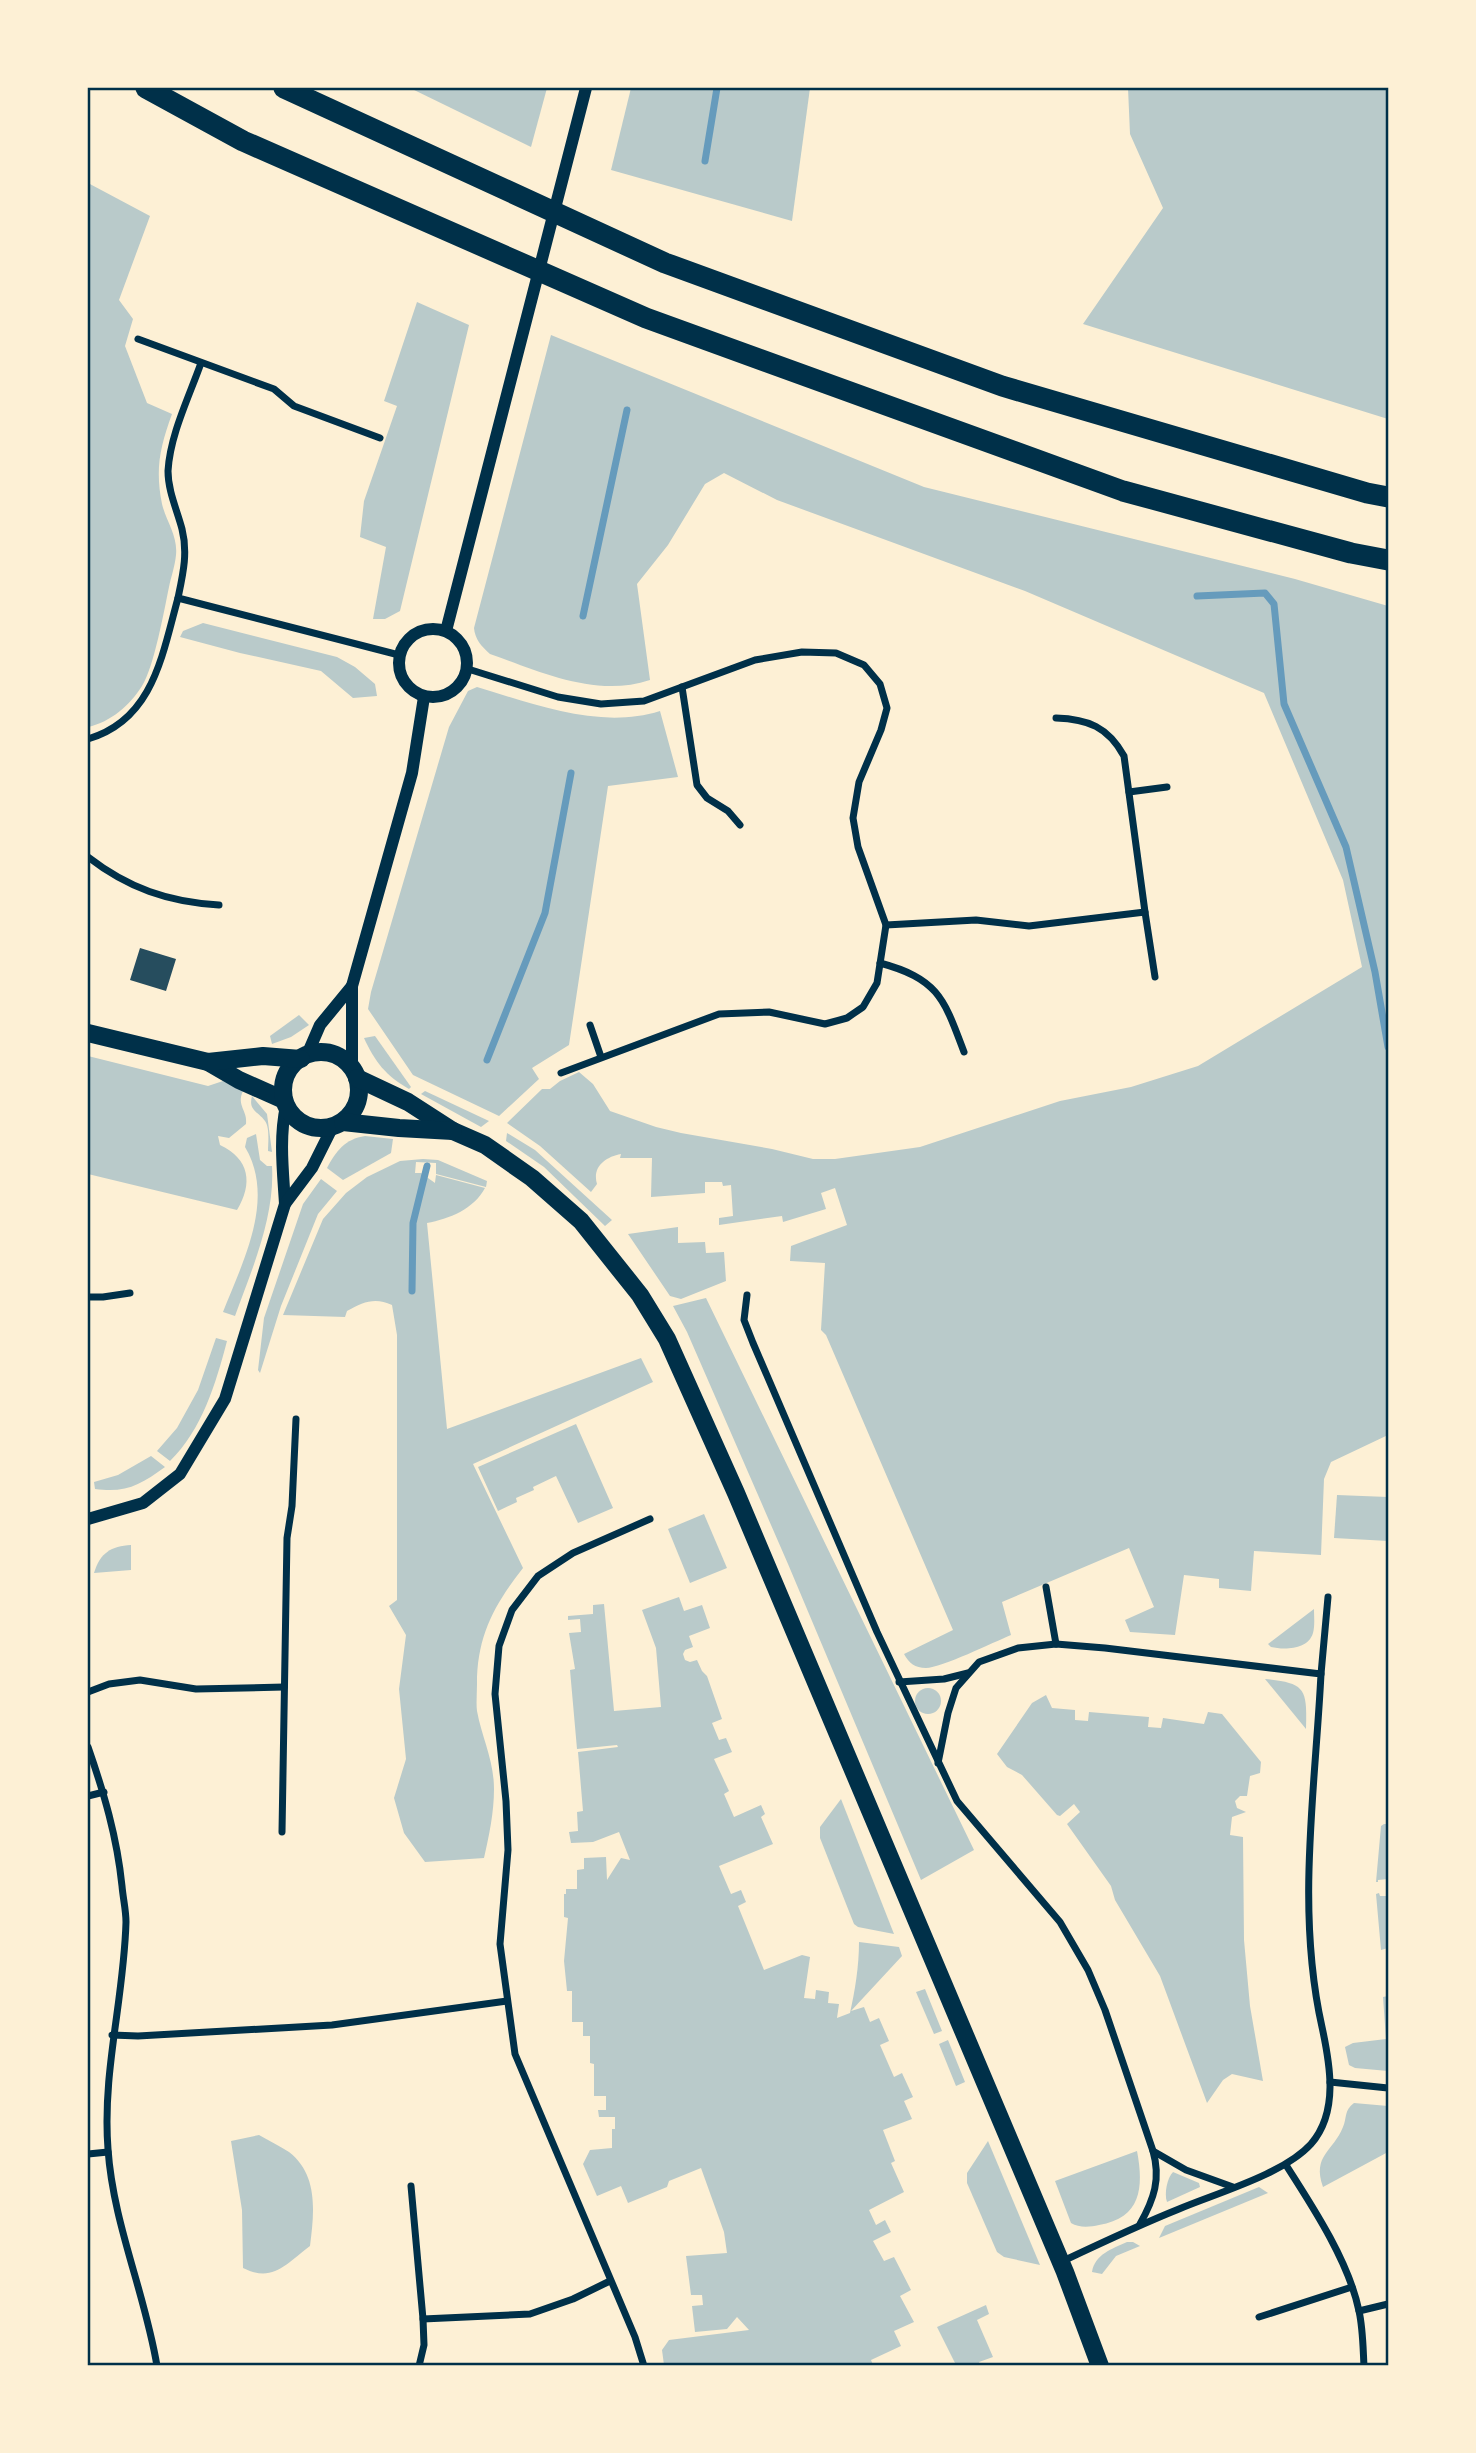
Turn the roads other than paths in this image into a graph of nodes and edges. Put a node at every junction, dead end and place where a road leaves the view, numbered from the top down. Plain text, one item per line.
1 (146, 88) edge
2 (284, 88) edge
3 (586, 88) edge
4 (138, 339) dead end
5 (201, 363) junction
6 (380, 438) dead end
7 (1388, 497) edge
8 (1388, 560) edge
9 (178, 598) junction
10 (446, 631) junction
11 (399, 655) junction
12 (468, 669) junction
13 (682, 687) junction
14 (424, 696) junction
15 (1056, 718) dead end
16 (88, 740) edge
17 (1167, 787) dead end
18 (1129, 792) junction
19 (740, 825) dead end
20 (88, 857) edge
21 (219, 905) dead end
22 (1145, 912) junction
23 (886, 925) junction
24 (880, 963) junction
25 (1155, 977) dead end
26 (352, 986) junction
27 (590, 1024) dead end
28 (88, 1033) edge
29 (964, 1052) dead end
30 (304, 1057) junction
31 (601, 1057) junction
32 (208, 1062) junction
33 (354, 1073) junction
34 (561, 1073) dead end
35 (285, 1103) junction
36 (338, 1124) junction
37 (453, 1131) junction
38 (285, 1204) junction
39 (130, 1293) dead end
40 (747, 1295) dead end
41 (88, 1297) edge
42 (296, 1419) dead end
43 (88, 1519) edge
44 (650, 1519) dead end
45 (1046, 1587) dead end
46 (1328, 1597) dead end
47 (1056, 1644) junction
48 (970, 1673) junction
49 (1321, 1674) junction
50 (899, 1682) junction
51 (284, 1688) junction
52 (88, 1692) edge
53 (88, 1747) edge
54 (938, 1763) junction
55 (104, 1792) junction
56 (88, 1796) edge
57 (282, 1832) dead end
58 (507, 2001) junction
59 (112, 2035) junction
60 (1330, 2082) junction
61 (1388, 2088) edge
62 (1153, 2151) junction
63 (108, 2152) junction
64 (88, 2154) edge
65 (1286, 2165) junction
66 (411, 2186) dead end
67 (1233, 2187) junction
68 (1140, 2225) junction
69 (1061, 2262) junction
70 (610, 2280) junction
71 (1352, 2287) junction
72 (1388, 2304) edge
73 (1359, 2311) junction
74 (1259, 2318) dead end
75 (422, 2319) junction
76 (157, 2365) edge
77 (419, 2365) edge
78 (643, 2365) edge
79 (1100, 2365) edge
80 (1364, 2365) edge

1 - 8 highway
2 - 7 highway
3 - 10 street
4 - 5 street
5 - 6 street
5 - 9 street
9 - 11 street
9 - 16 street
10 - 11 street
10 - 12 street
11 - 14 street
12 - 13 street
12 - 14 street
13 - 19 street
13 - 23 street
14 - 26 street
15 - 18 street
17 - 18 street
18 - 22 street
20 - 21 street
22 - 23 street
22 - 25 street
23 - 24 street
24 - 29 street
24 - 31 street
26 - 30 street
26 - 33 street
27 - 31 street
28 - 32 main road
30 - 32 main road
30 - 33 main road
30 - 35 main road
31 - 34 street
32 - 35 main road
33 - 36 main road
33 - 37 main road
35 - 36 main road
35 - 38 street
36 - 37 main road
36 - 38 street
37 - 69 main road
38 - 43 street
39 - 41 street
40 - 50 street
42 - 51 street
44 - 58 street
45 - 47 street
46 - 49 street
47 - 48 street
47 - 49 street
48 - 50 street
48 - 54 street
49 - 60 street
50 - 54 street
51 - 52 street
51 - 57 street
53 - 55 street
54 - 62 street
55 - 56 street
55 - 59 street
58 - 59 street
58 - 70 street
59 - 63 street
60 - 61 street
60 - 65 street
62 - 67 street
62 - 68 street
63 - 64 street
63 - 76 street
65 - 67 street
65 - 71 street
66 - 75 street
67 - 68 street
68 - 69 street
69 - 79 main road
70 - 75 street
70 - 78 street
71 - 73 street
71 - 74 street
72 - 73 street
73 - 80 street
75 - 77 street

